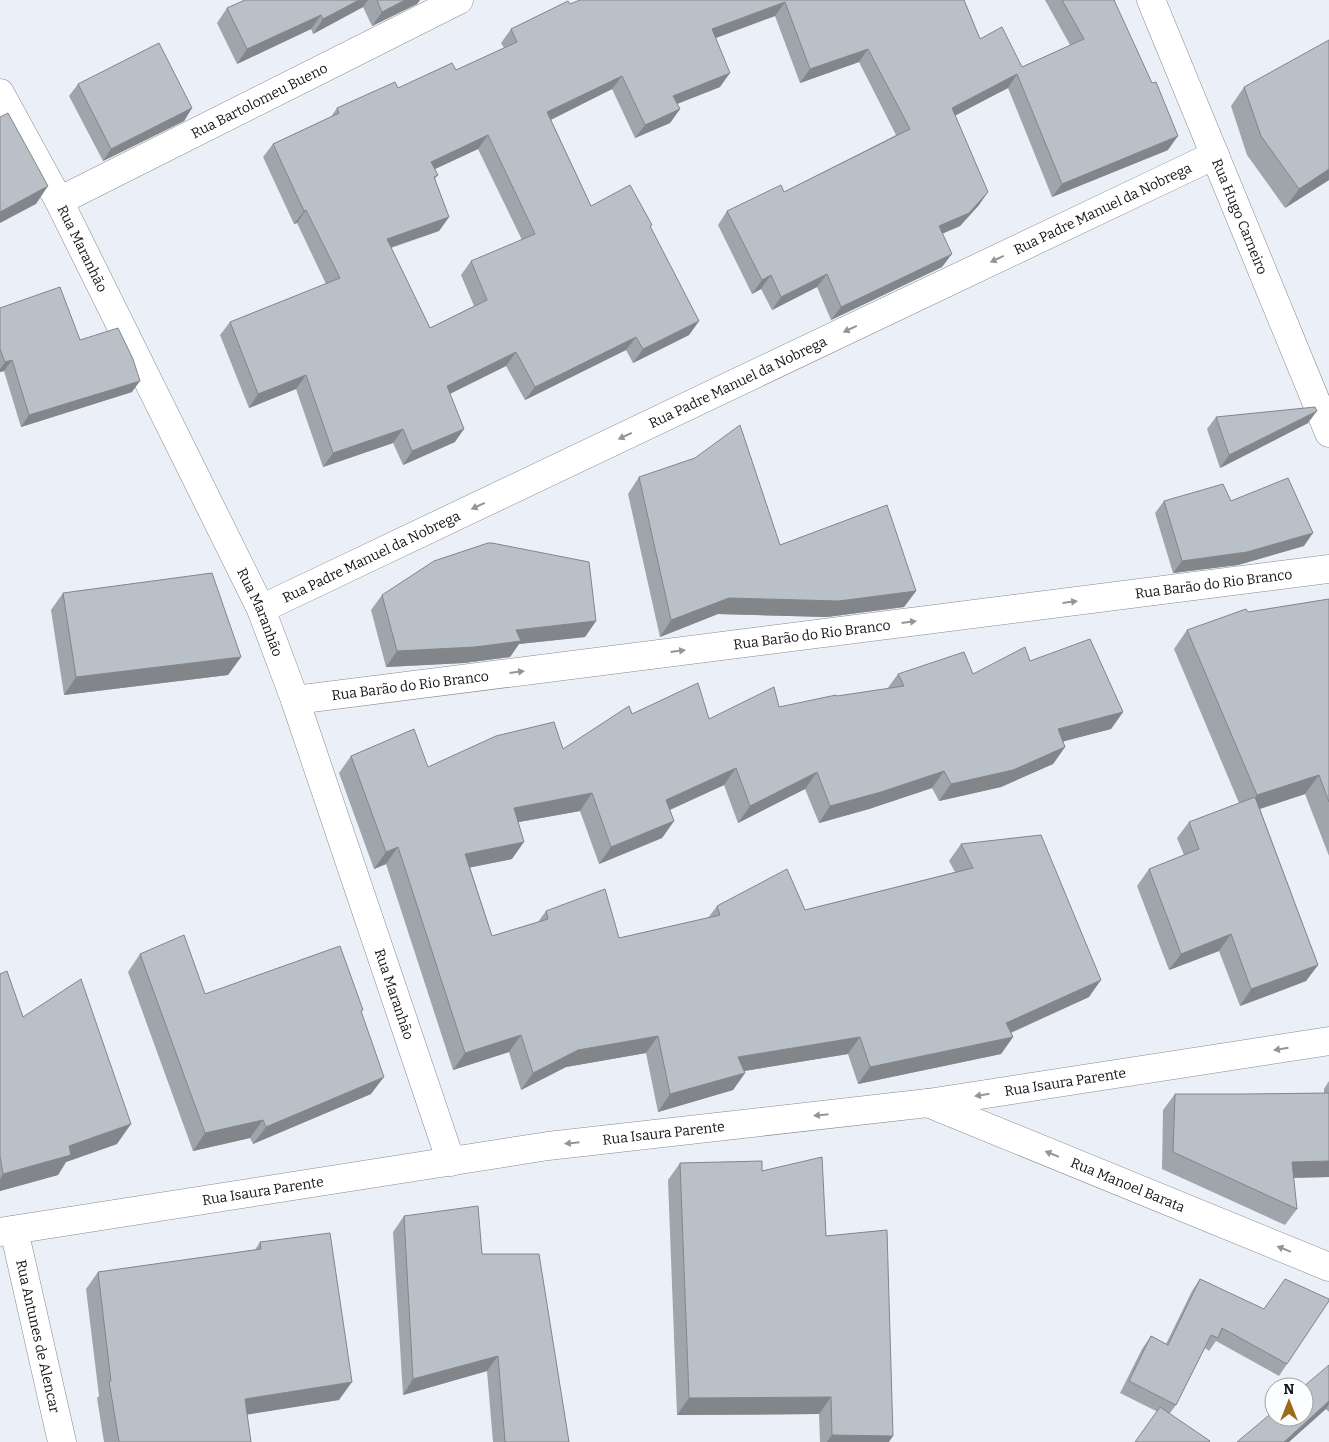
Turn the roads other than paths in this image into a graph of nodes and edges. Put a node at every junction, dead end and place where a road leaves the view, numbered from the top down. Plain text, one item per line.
1 (459, 0) edge
2 (1151, 0) edge
3 (0, 93) edge
4 (1215, 155) junction
5 (60, 201) junction
6 (1329, 433) edge
7 (1329, 570) edge
8 (261, 609) junction
9 (295, 700) junction
10 (1329, 1041) edge
11 (928, 1103) junction
12 (451, 1162) junction
13 (7, 1231) edge
14 (1329, 1267) edge
15 (62, 1442) edge

1 - 5 street, Rua Bartolomeu Bueno
2 - 4 street, Rua Hugo Carneiro
3 - 5 street, Rua Maranhão
4 - 6 street, Rua Hugo Carneiro
4 -> 8 street, Rua Padre Manuel da Nobrega
5 - 8 street, Rua Maranhão
9 -> 7 street, Rua Barão do Rio Branco
8 - 9 street, Rua Maranhão
9 - 12 street, Rua Maranhão
10 -> 11 street, Rua Isaura Parente
11 -> 12 street, Rua Isaura Parente
14 -> 11 street, Rua Manoel Barata
12 - 13 street, Rua Isaura Parente
13 - 15 street, Rua Antunes de Alencar

